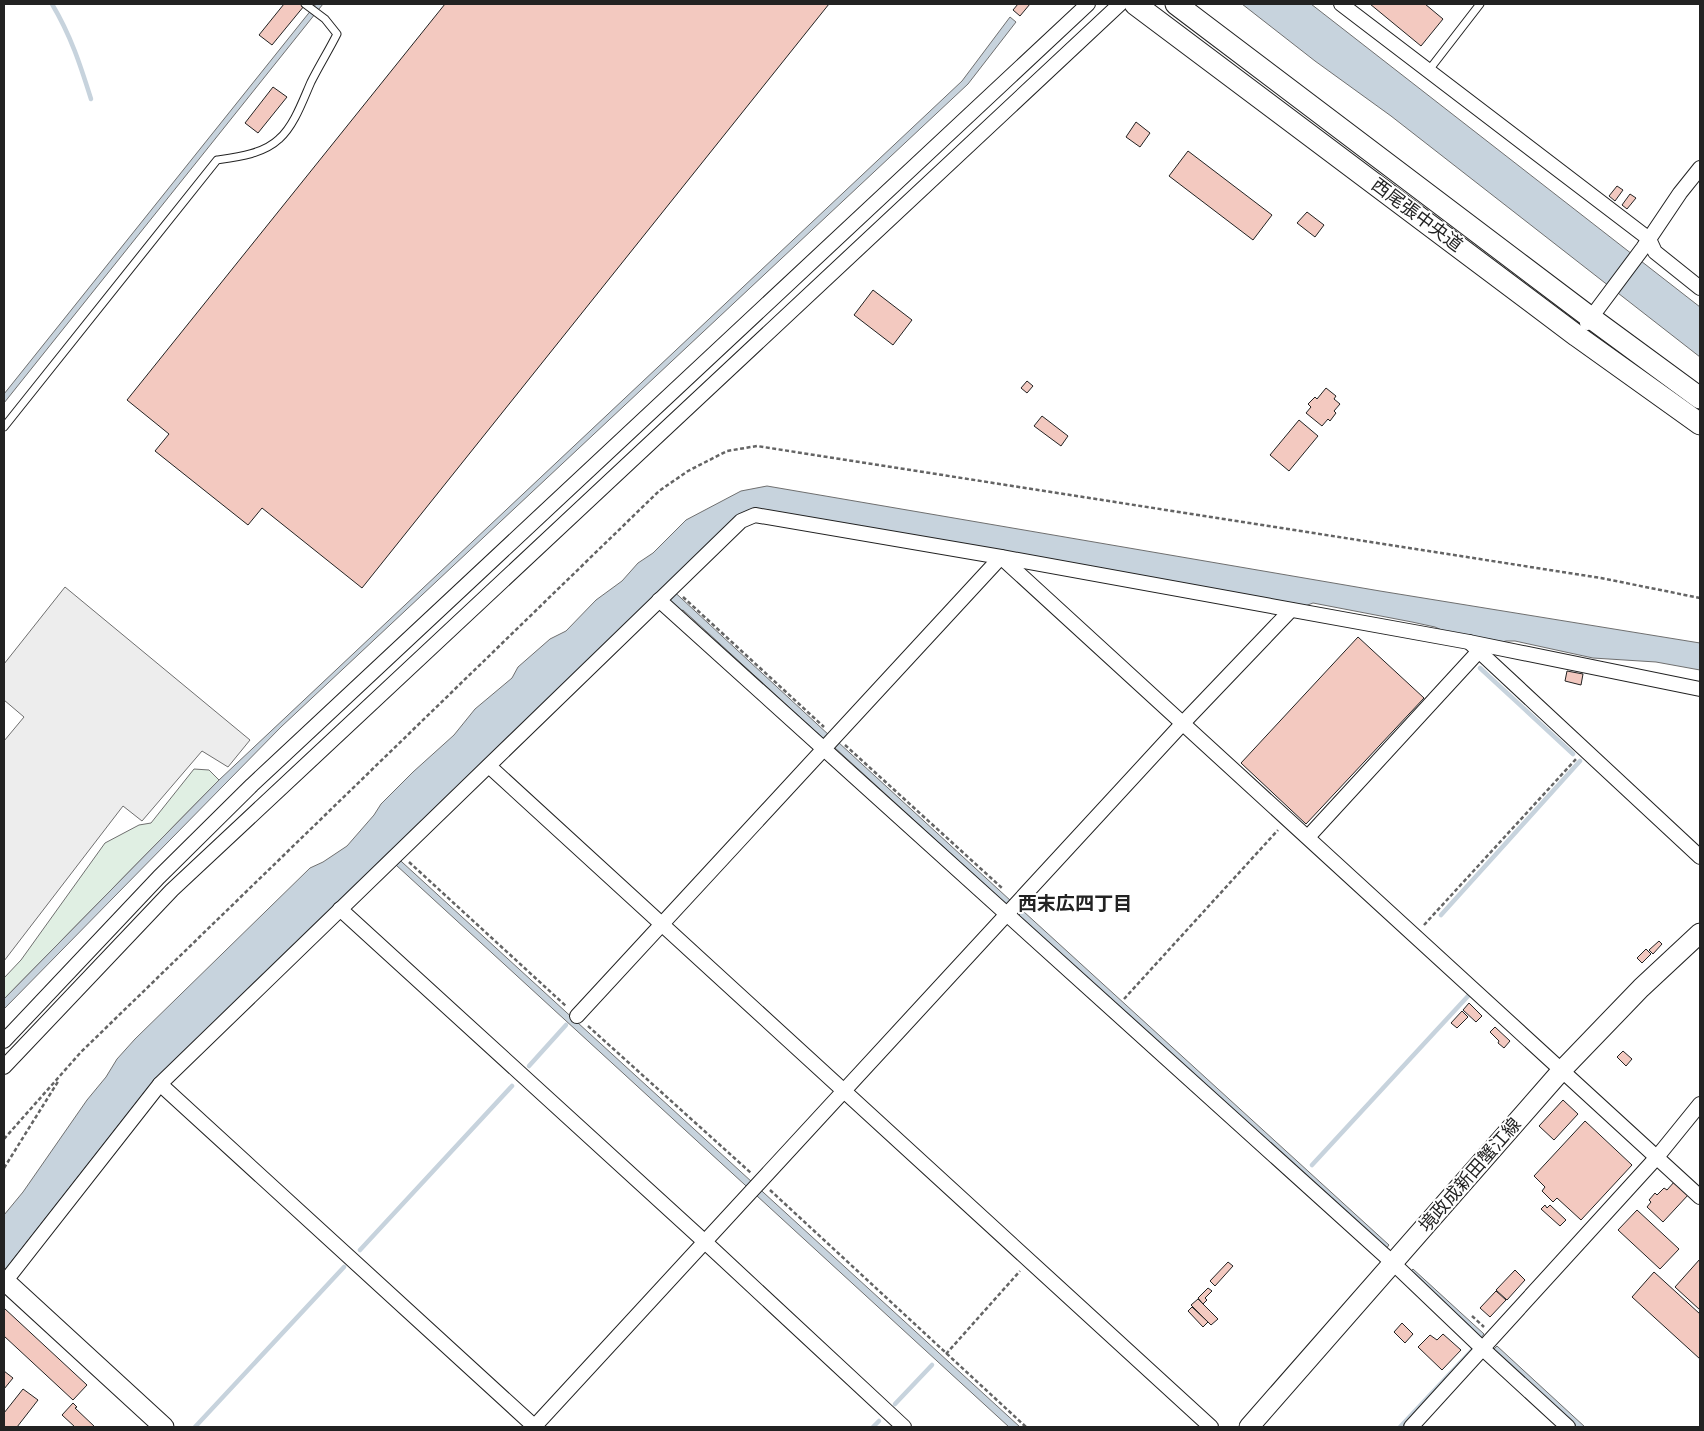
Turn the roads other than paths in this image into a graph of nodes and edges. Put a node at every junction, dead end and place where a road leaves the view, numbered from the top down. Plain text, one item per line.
1 (1088, 4) edge
2 (1120, 4) edge
3 (1135, 4) edge
4 (1176, 4) edge
5 (1341, 4) edge
6 (1480, 4) edge
7 (308, 6) edge
8 (1429, 70) junction
9 (1700, 168) edge
10 (1646, 244) junction
11 (1700, 288) edge
12 (1596, 311) junction
13 (1577, 336) junction
14 (1700, 398) edge
15 (1700, 424) edge
16 (4, 426) edge
17 (1001, 557) junction
18 (664, 595) junction
19 (1291, 610) junction
20 (1474, 646) junction
21 (1700, 689) edge
22 (1184, 723) junction
23 (824, 749) junction
24 (489, 766) junction
25 (1308, 837) junction
26 (1700, 857) edge
27 (340, 909) junction
28 (1008, 915) junction
29 (662, 924) junction
30 (1700, 933) edge
31 (577, 1016) road end
32 (4, 1041) edge
33 (4, 1067) edge
34 (1562, 1070) junction
35 (160, 1084) junction
36 (845, 1091) junction
37 (1700, 1104) edge
38 (1657, 1157) junction
39 (1700, 1197) edge
40 (704, 1242) junction
41 (1393, 1263) junction
42 (4, 1281) edge
43 (1483, 1349) junction
44 (164, 1427) edge
45 (535, 1427) edge
46 (904, 1427) edge
47 (1211, 1427) edge
48 (1249, 1427) edge
49 (1411, 1427) edge
50 (1568, 1427) edge

1 - 32 street
2 - 33 street
3 - 13 main road, 西尾張中央道
4 - 12 main road, 西尾張中央道
5 - 8 street
6 - 8 lane
7 - 16 lane
8 - 10 street
9 - 10 street
10 - 11 street
10 - 12 street
12 - 13 street
12 - 14 main road, 西尾張中央道
13 - 15 main road, 西尾張中央道
17 - 18 street
17 - 19 street
17 - 22 street
17 - 23 street
18 - 23 street
18 - 24 street
19 - 20 street
19 - 22 street
20 - 21 street
20 - 25 street
20 - 26 street
22 - 25 street
22 - 28 street
23 - 28 street
23 - 29 street
24 - 27 street
24 - 29 street
25 - 34 street
27 - 35 street
27 - 40 street
28 - 36 street
28 - 41 street
29 - 31 street
29 - 36 street
30 - 34 main road, 境政成新田蟹江線
34 - 38 street
34 - 41 main road, 境政成新田蟹江線
35 - 42 street
35 - 45 street
36 - 40 street
36 - 47 street
37 - 38 street
38 - 39 street
38 - 43 street
40 - 45 street
40 - 46 street
41 - 43 street
41 - 48 main road, 境政成新田蟹江線
42 - 44 main road
43 - 49 street
43 - 50 street

